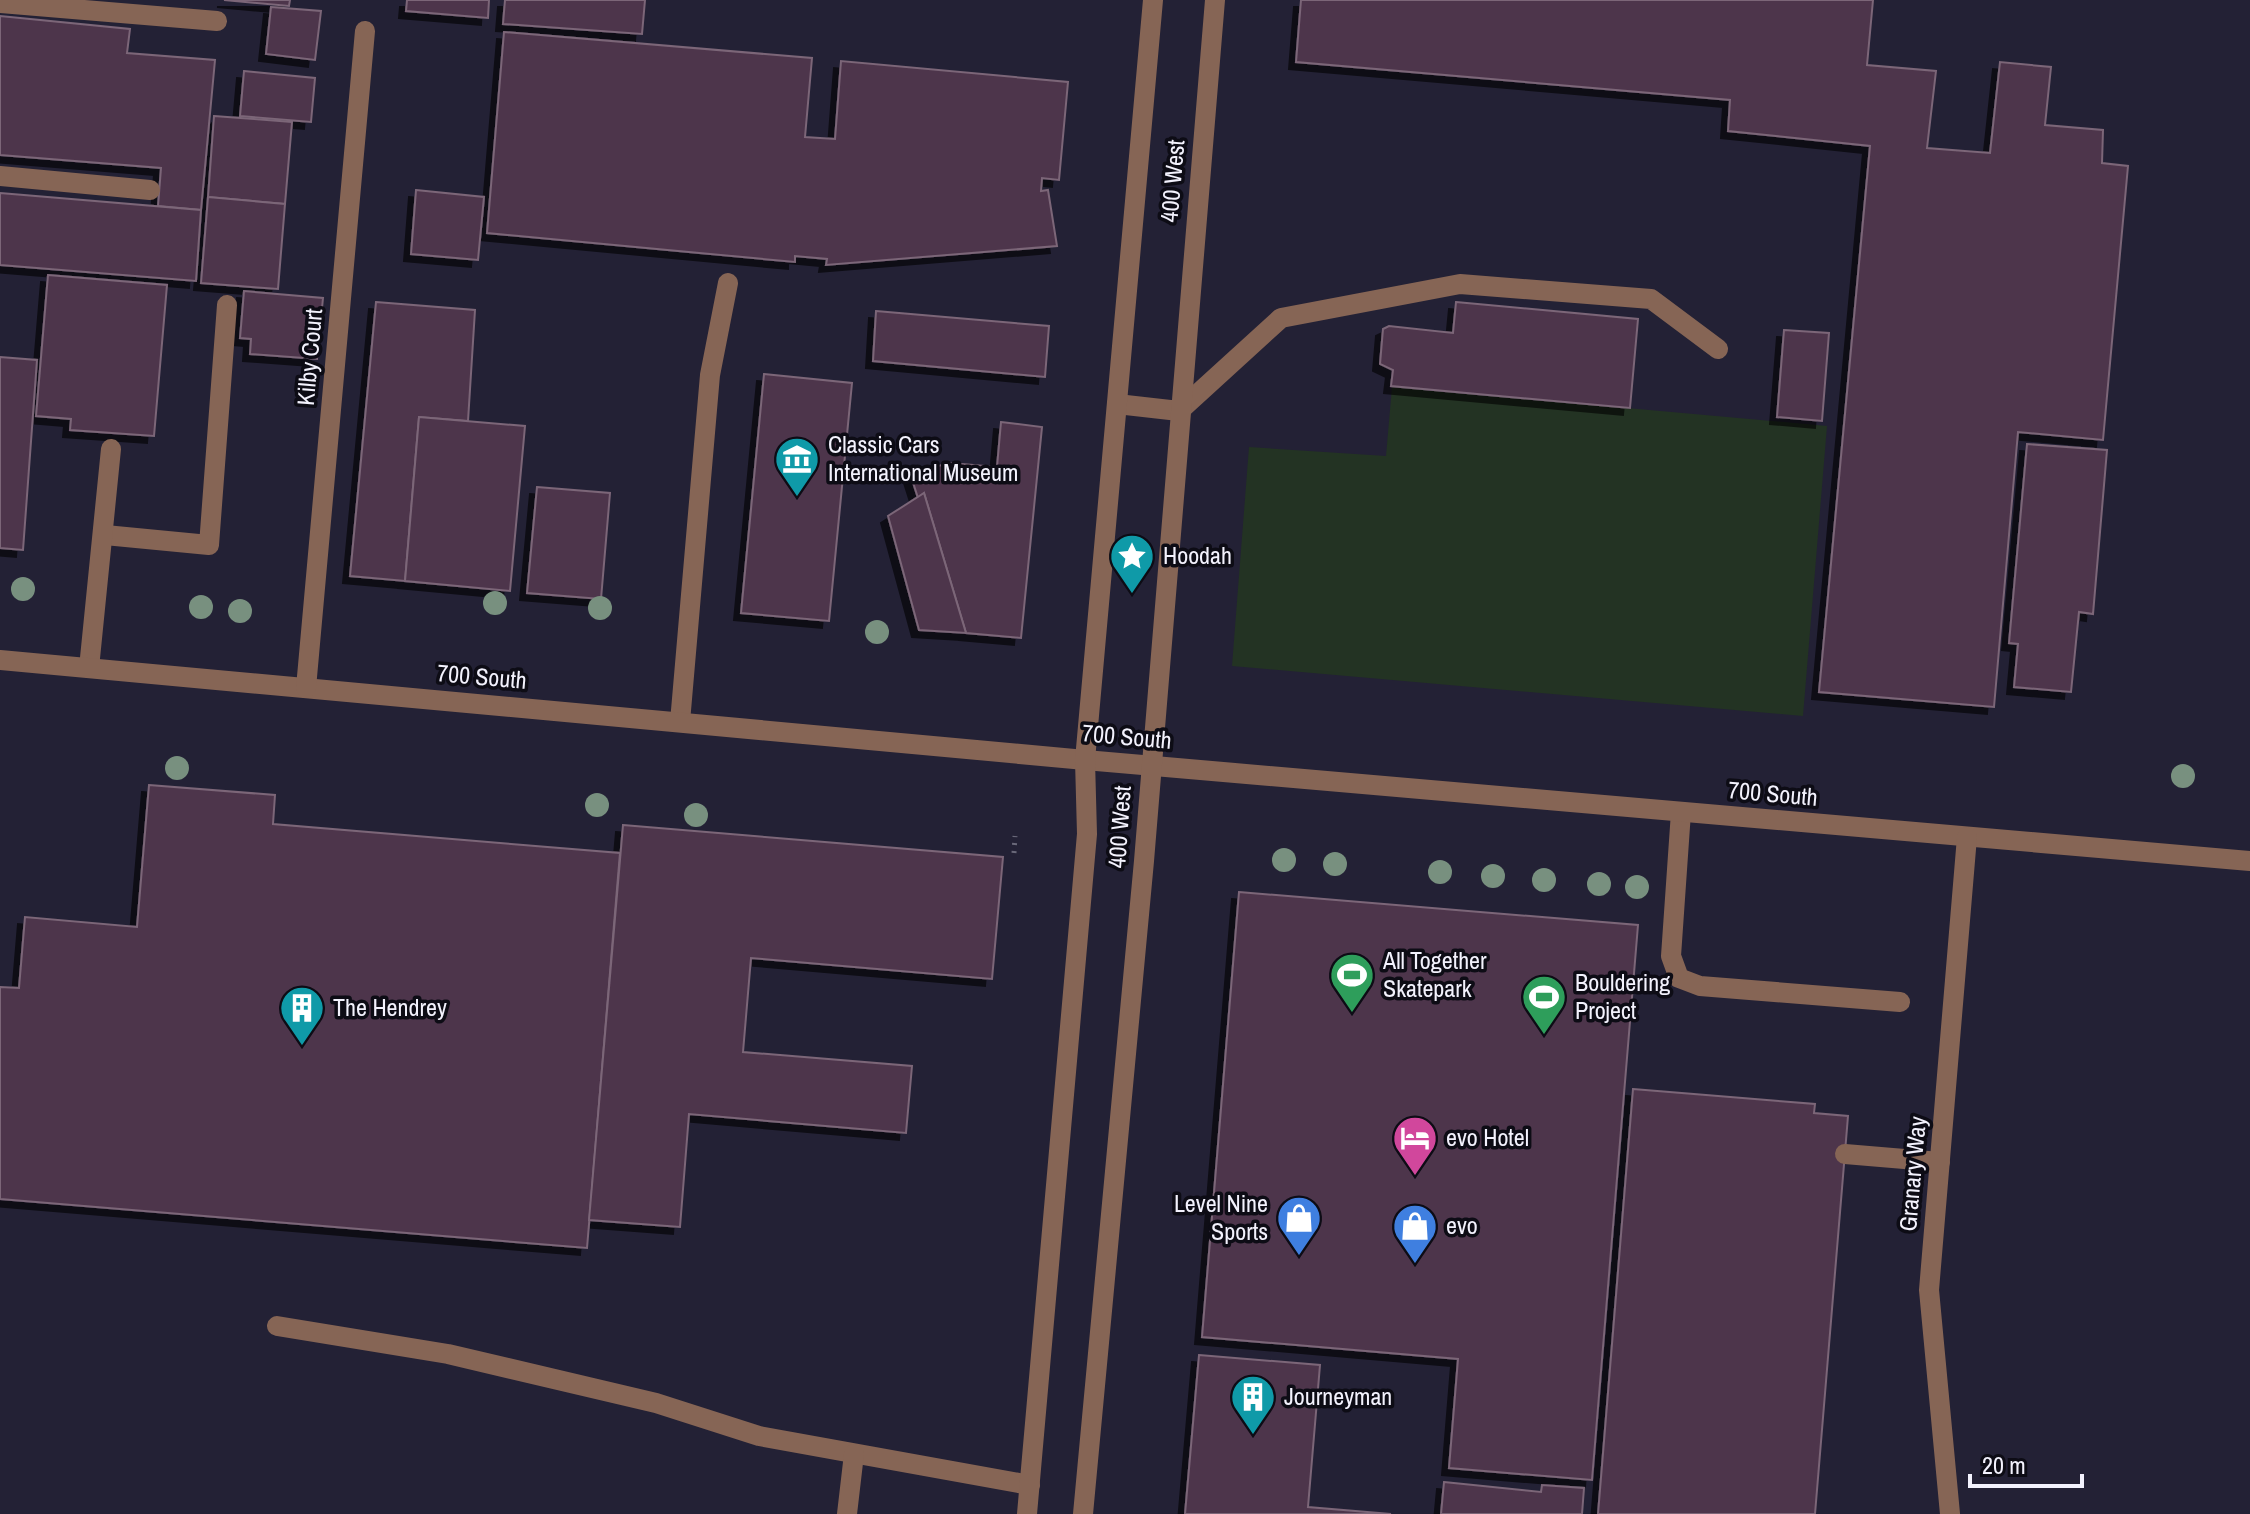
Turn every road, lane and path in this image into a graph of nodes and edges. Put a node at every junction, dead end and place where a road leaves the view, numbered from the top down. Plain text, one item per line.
1 (1153, 0) edge
2 (1215, 0) edge
3 (0, 3) edge
4 (217, 21) dead end
5 (365, 31) dead end
6 (0, 176) edge
7 (150, 190) dead end
8 (728, 283) dead end
9 (227, 305) dead end
10 (1718, 349) dead end
11 (1117, 404) junction
12 (1179, 411) junction
13 (111, 449) dead end
14 (105, 535) junction
15 (0, 660) edge
16 (89, 668) junction
17 (306, 688) junction
18 (680, 722) junction
19 (1085, 760) junction
20 (1151, 765) junction
21 (1681, 812) junction
22 (1015, 836) dead end
23 (1967, 837) junction
24 (1014, 853) dead end
25 (2250, 861) edge
26 (1900, 1002) dead end
27 (1845, 1154) dead end
28 (1940, 1162) junction
29 (277, 1326) dead end
30 (854, 1454) junction
31 (1030, 1485) junction
32 (847, 1514) edge
33 (1027, 1514) edge
34 (1083, 1514) edge
35 (1950, 1514) edge

1 - 11 street, 400 West
2 - 12 street, 400 West
3 - 4 street
5 - 17 street, Kilby Court
6 - 7 street
8 - 18 street
9 - 14 street
10 - 12 street
11 - 12 street
11 - 19 street, 400 West
12 - 20 street, 400 West
13 - 14 street
14 - 16 street
15 - 16 street, 700 South
16 - 17 street, 700 South
17 - 18 street, 700 South
18 - 19 street, 700 South
19 - 20 street, 700 South
19 - 31 street, 400 West
20 - 21 street, 700 South
20 - 34 street, 400 West
21 - 23 street, 700 South
21 - 26 street
22 - 24 path
23 - 25 street, 700 South
23 - 28 street, Granary Way
27 - 28 street
28 - 35 street, Granary Way
29 - 30 street
30 - 31 street
30 - 32 street
31 - 33 street, 400 West

